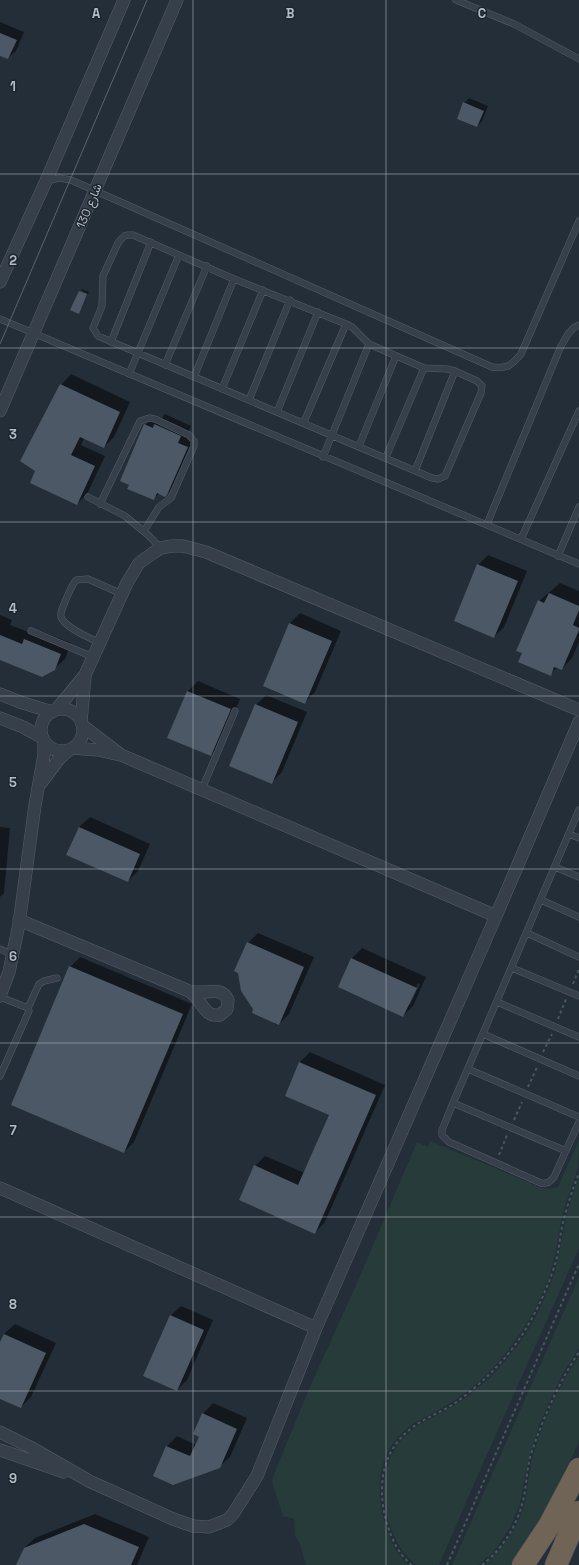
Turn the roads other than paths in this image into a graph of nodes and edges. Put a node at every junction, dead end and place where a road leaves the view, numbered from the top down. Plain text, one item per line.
1 (124, 0) edge
2 (177, 0) edge
3 (456, 0) edge
4 (579, 59) edge
5 (46, 181) junction
6 (95, 192) junction
7 (579, 221) edge
8 (151, 242) junction
9 (180, 255) junction
10 (207, 266) junction
11 (234, 278) junction
12 (0, 282) edge
13 (263, 290) junction
14 (290, 300) junction
15 (318, 312) junction
16 (0, 319) edge
17 (346, 324) junction
18 (579, 324) edge
19 (34, 333) junction
20 (111, 342) junction
21 (369, 344) junction
22 (138, 354) junction
23 (396, 356) junction
24 (165, 365) junction
25 (424, 368) junction
26 (455, 371) junction
27 (129, 374) junction
28 (194, 377) junction
29 (222, 389) junction
30 (249, 400) junction
31 (579, 411) edge
32 (0, 412) edge
33 (277, 412) junction
34 (304, 422) junction
35 (332, 434) junction
36 (359, 446) junction
37 (323, 457) junction
38 (386, 457) junction
39 (415, 471) junction
40 (88, 497) dead end
41 (100, 504) junction
42 (579, 507) edge
43 (487, 524) junction
44 (144, 531) junction
45 (521, 539) junction
46 (162, 548) junction
47 (558, 556) junction
48 (579, 564) edge
49 (122, 594) junction
50 (31, 631) dead end
51 (100, 643) junction
52 (93, 657) junction
53 (85, 675) junction
54 (0, 694) edge
55 (579, 710) edge
56 (54, 711) junction
57 (235, 711) dead end
58 (0, 718) edge
59 (579, 722) edge
60 (82, 724) junction
61 (44, 739) junction
62 (71, 749) junction
63 (121, 754) junction
64 (40, 784) junction
65 (202, 789) junction
66 (579, 810) edge
67 (569, 834) junction
68 (579, 838) edge
69 (555, 867) junction
70 (579, 877) edge
71 (541, 900) junction
72 (496, 916) junction
73 (579, 917) edge
74 (19, 920) junction
75 (527, 933) junction
76 (0, 950) edge
77 (13, 955) junction
78 (579, 957) edge
79 (512, 968) junction
80 (57, 978) dead end
81 (190, 991) dead end
82 (579, 996) edge
83 (0, 997) edge
84 (497, 1002) junction
85 (28, 1008) junction
86 (483, 1034) junction
87 (579, 1037) edge
88 (468, 1069) junction
89 (0, 1076) edge
90 (579, 1076) edge
91 (454, 1103) junction
92 (579, 1116) edge
93 (579, 1122) edge
94 (566, 1151) junction
95 (0, 1188) edge
96 (316, 1328) junction
97 (0, 1432) edge
98 (0, 1450) edge
99 (579, 1469) edge
100 (89, 1481) junction
101 (579, 1512) edge
102 (523, 1565) edge
103 (556, 1565) edge

1 - 5 street
2 - 6 street, شارع 130
3 - 4 lane
5 - 6 lane
5 - 12 street
6 - 7 lane
6 - 19 street, شارع 130
8 - 9 lane
8 - 20 lane
8 - 20 lane
9 - 10 lane
9 - 22 lane
10 - 11 lane
10 - 24 lane
11 - 13 lane
11 - 28 lane
13 - 14 lane
13 - 29 lane
14 - 15 lane
14 - 30 lane
15 - 17 lane
15 - 33 lane
16 - 19 lane
17 - 21 lane
17 - 34 lane
18 - 43 lane
19 - 27 lane
19 - 32 street, شارع 130
20 - 22 lane
21 - 23 lane
21 - 35 lane
22 - 24 lane
22 - 27 lane
23 - 25 lane
23 - 36 lane
24 - 28 lane
25 - 26 lane
25 - 38 lane
26 - 39 lane
26 - 39 lane
27 - 37 lane
28 - 29 lane
29 - 30 lane
30 - 33 lane
31 - 45 lane
33 - 34 lane
34 - 35 lane
35 - 36 lane
35 - 37 lane
36 - 38 lane
37 - 43 lane
38 - 39 lane
40 - 41 lane
41 - 44 lane
41 - 44 lane
42 - 47 lane
43 - 45 lane
44 - 46 lane
45 - 47 lane
46 - 49 street
46 - 55 street
47 - 48 lane
49 - 51 street
49 - 51 lane
50 - 52 lane
51 - 52 street
52 - 53 street
53 - 56 street
53 - 60 street
54 - 56 street
56 - 60 street
56 - 61 street
57 - 65 lane
58 - 61 street
59 - 72 street
60 - 62 street
60 - 63 street
61 - 62 street
61 - 64 street
62 - 63 street
62 - 64 street
63 - 65 street
64 - 74 street
65 - 72 street
66 - 67 lane
67 - 68 lane
67 - 69 lane
69 - 70 lane
69 - 71 lane
71 - 73 lane
71 - 75 lane
72 - 96 street
74 - 77 street
74 - 81 street
75 - 78 lane
75 - 79 lane
76 - 77 lane
77 - 83 street
79 - 82 lane
79 - 84 lane
80 - 85 lane
83 - 85 lane
84 - 86 lane
84 - 87 lane
85 - 89 lane
86 - 88 lane
86 - 90 lane
88 - 91 lane
88 - 92 lane
91 - 94 lane
91 - 94 lane
93 - 94 lane
95 - 96 street
96 - 100 street
97 - 100 street
98 - 100 street
99 - 102 highway
101 - 103 highway

